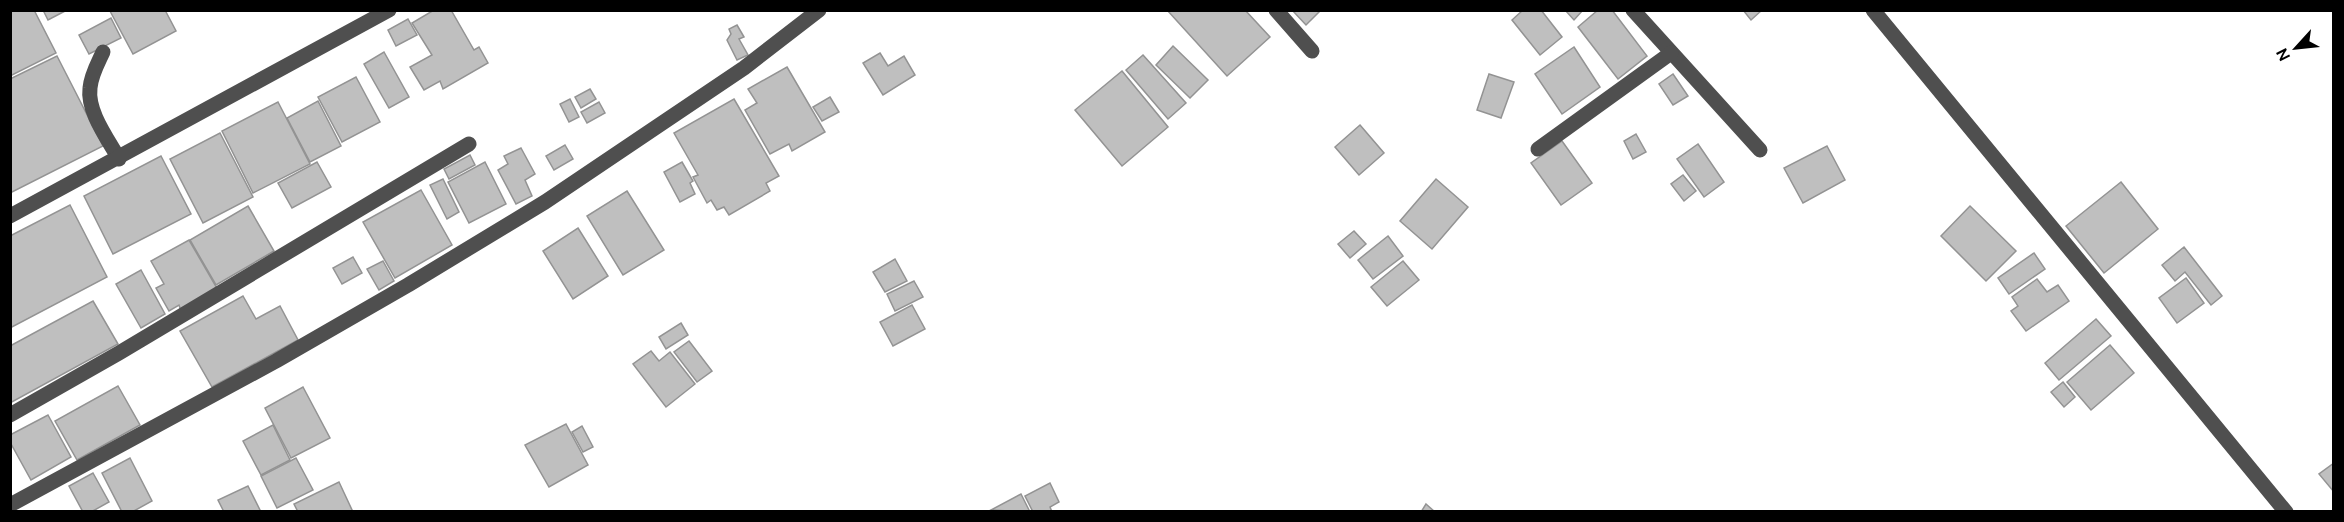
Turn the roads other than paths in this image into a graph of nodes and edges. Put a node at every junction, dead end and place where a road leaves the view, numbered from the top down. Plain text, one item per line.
1 (389, 10) edge
2 (819, 10) edge
3 (1276, 10) edge
4 (1633, 10) edge
5 (1873, 10) edge
6 (1312, 51) dead end
7 (104, 52) dead end
8 (1671, 53) junction
9 (469, 144) dead end
10 (1538, 149) dead end
11 (1760, 150) dead end
12 (119, 159) junction
13 (10, 216) edge
14 (10, 415) edge
15 (10, 505) edge
16 (2286, 512) edge

1 - 12 street
2 - 15 street
3 - 6 street
4 - 8 street
5 - 16 street
7 - 12 street
8 - 10 street
8 - 11 street
9 - 14 street
12 - 13 street

